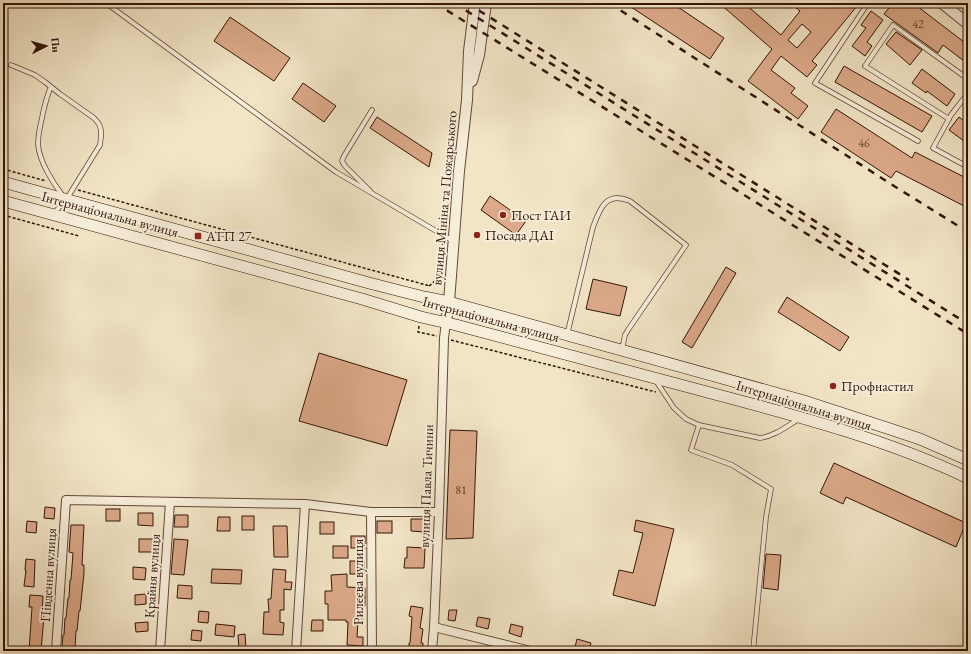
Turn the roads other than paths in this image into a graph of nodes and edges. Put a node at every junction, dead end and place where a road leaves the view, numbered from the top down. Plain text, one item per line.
1 (106, 3) edge
2 (475, 3) edge
3 (486, 3) edge
4 (868, 3) edge
5 (942, 3) edge
6 (968, 24) edge
7 (11, 65) dead end
8 (968, 79) edge
9 (51, 87) junction
10 (968, 93) edge
11 (468, 100) junction
12 (372, 110) dead end
13 (949, 119) junction
14 (918, 141) dead end
15 (968, 167) edge
16 (3, 182) edge
17 (376, 196) junction
18 (66, 200) junction
19 (3, 201) edge
20 (53, 214) junction
21 (453, 241) junction
22 (449, 302) junction
23 (446, 322) junction
24 (567, 335) junction
25 (622, 351) junction
26 (654, 378) junction
27 (802, 418) junction
28 (699, 425) junction
29 (968, 460) edge
30 (968, 478) edge
31 (170, 502) junction
32 (305, 504) junction
33 (371, 512) junction
34 (439, 512) junction
35 (434, 627) junction
36 (56, 651) edge
37 (160, 651) edge
38 (296, 651) edge
39 (372, 651) edge
40 (432, 651) edge
41 (531, 651) edge
42 (753, 651) edge

1 - 17 lane
2 - 11 street, вулиця Мініна та Пожарського
3 - 11 street, вулиця Мініна та Пожарського
4 - 14 lane
5 - 6 street
7 - 9 lane
8 - 13 lane
9 - 18 lane
9 - 18 lane
10 - 13 lane
11 - 21 street, вулиця Мініна та Пожарського
12 - 17 lane
13 - 15 lane
16 - 18 main road, Інтернаціональна вулиця
17 - 21 lane
18 - 20 lane
18 - 22 main road, Інтернаціональна вулиця
19 - 20 main road, Інтернаціональна вулиця
20 - 23 main road, Інтернаціональна вулиця
21 - 22 street, вулиця Мініна та Пожарського
22 - 23 street, вулиця Мініна та Пожарського
22 - 24 main road, Інтернаціональна вулиця
23 - 26 main road, Інтернаціональна вулиця
23 - 34 street, вулиця Павла Тичини
24 - 25 main road, Інтернаціональна вулиця
24 - 25 lane
25 - 29 main road, Інтернаціональна вулиця
26 - 27 main road, Інтернаціональна вулиця
26 - 28 lane
27 - 28 lane
27 - 30 main road, Інтернаціональна вулиця
28 - 42 lane
31 - 32 street
31 - 36 street, Південна вулиця
31 - 37 street, Крайня вулиця
32 - 33 street
32 - 38 street
33 - 34 street
33 - 39 street, Рилєєва вулиця
34 - 35 street, вулиця Павла Тичини
35 - 40 street, вулиця Павла Тичини
35 - 41 street

